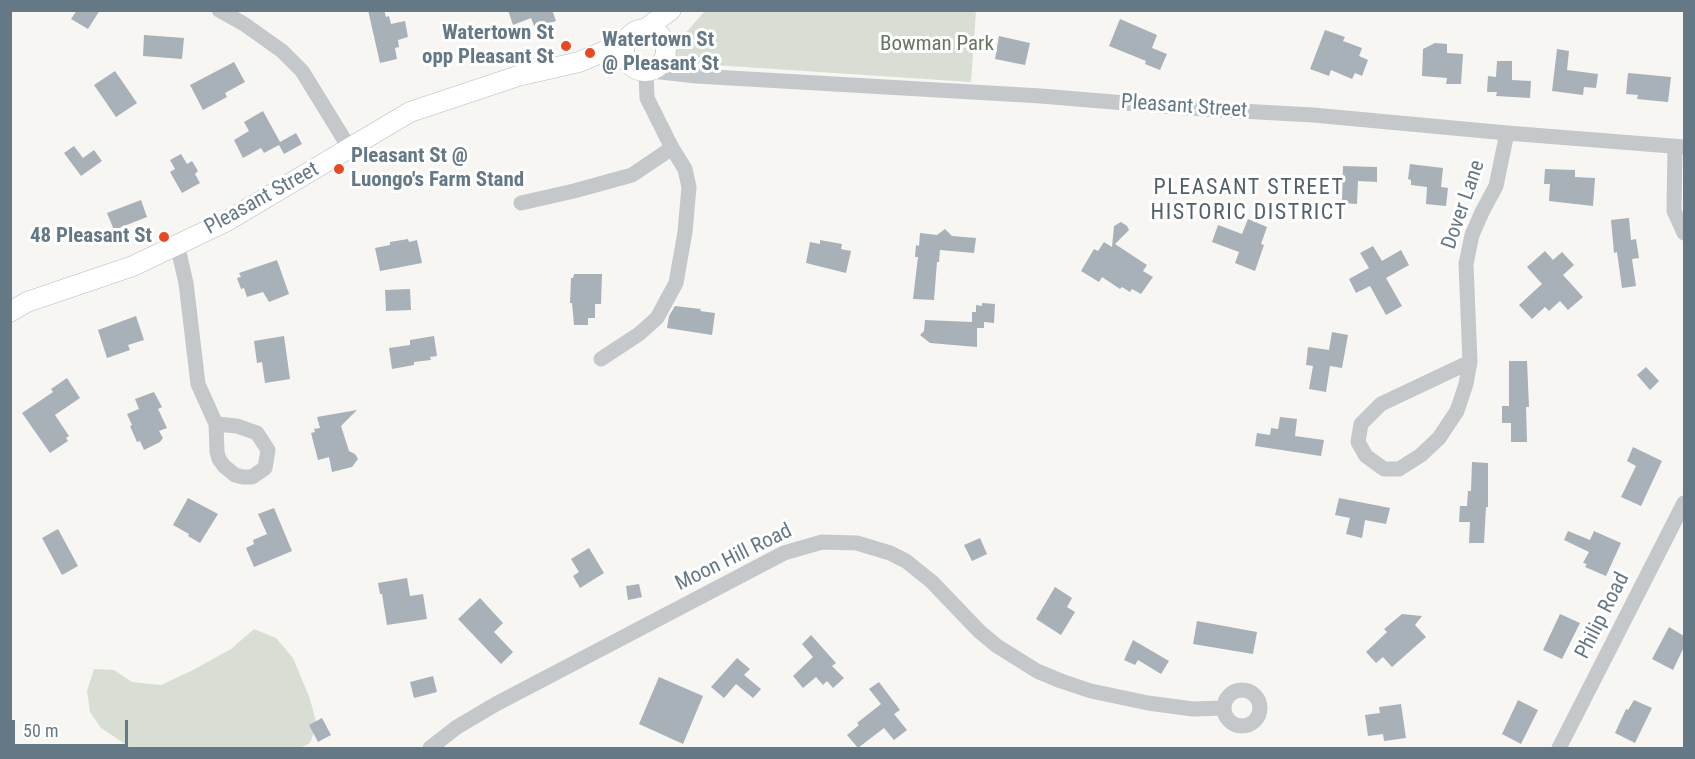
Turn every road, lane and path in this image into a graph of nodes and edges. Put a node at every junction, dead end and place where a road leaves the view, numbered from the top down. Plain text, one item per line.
1 (219, 10) edge
2 (671, 10) edge
3 (645, 29) junction
4 (663, 39) junction
5 (626, 42) junction
6 (579, 62) junction
7 (648, 67) junction
8 (1507, 133) junction
9 (1680, 146) edge
10 (672, 148) junction
11 (350, 149) junction
12 (521, 203) dead end
13 (1684, 233) edge
14 (177, 244) junction
15 (10, 312) edge
16 (601, 359) dead end
17 (1470, 362) junction
18 (216, 424) dead end
19 (1684, 503) edge
20 (1224, 708) dead end
21 (430, 748) edge
22 (1561, 748) edge

1 - 11 street
2 - 3 main road
2 - 4 main road
3 - 4 main road
3 - 5 main road
4 - 7 main road
5 - 6 main road, Pleasant Street
5 - 7 main road
6 - 7 main road, Pleasant Street
6 - 11 main road, Pleasant Street
7 - 8 street, Pleasant Street
7 - 10 street
8 - 9 street, Pleasant Street
8 - 17 street, Dover Lane
9 - 13 street
10 - 12 street
10 - 16 street
11 - 14 main road, Pleasant Street
14 - 15 main road, Pleasant Street
14 - 18 street
17 - 17 street, Dover Lane
19 - 22 street, Philip Road
20 - 21 street, Moon Hill Road

